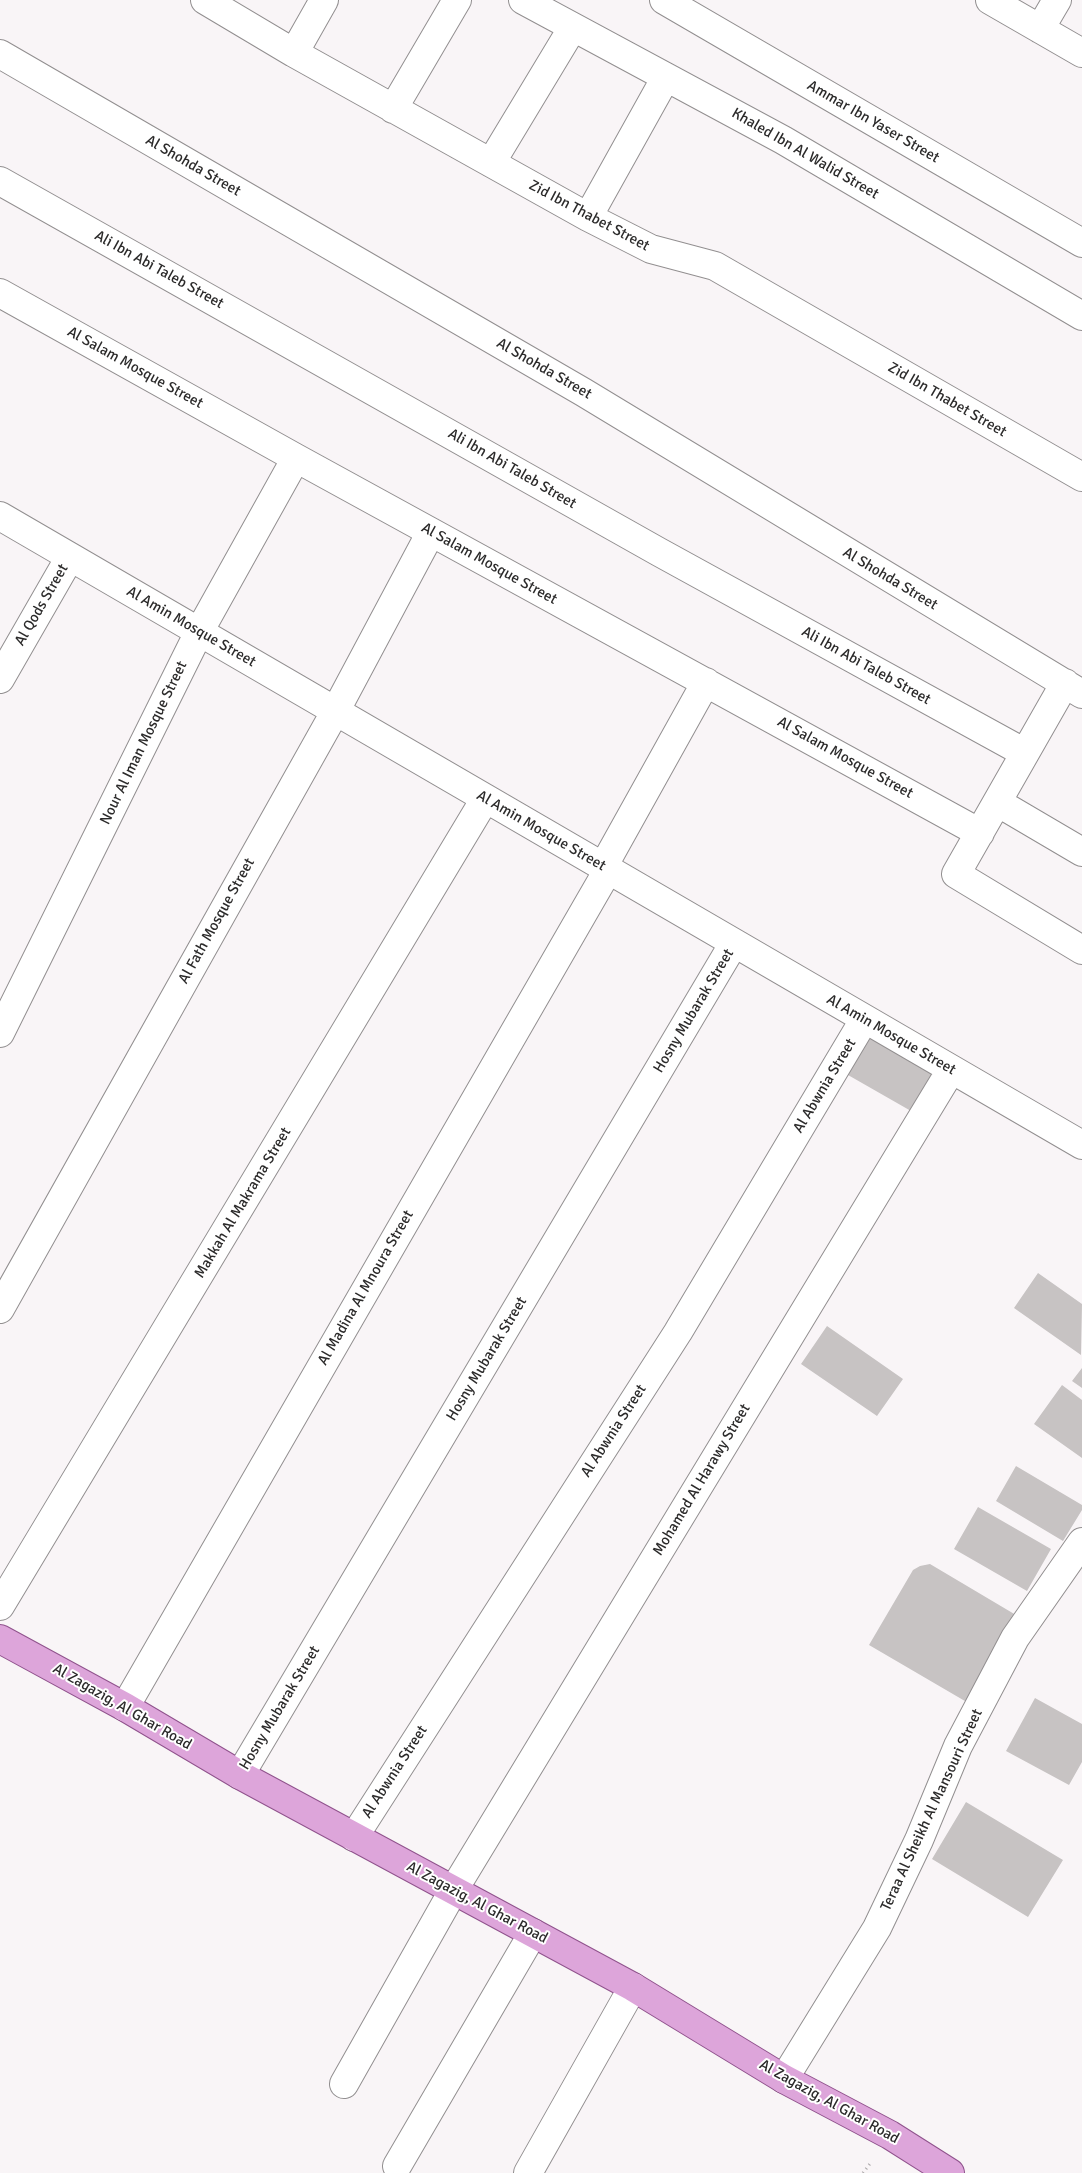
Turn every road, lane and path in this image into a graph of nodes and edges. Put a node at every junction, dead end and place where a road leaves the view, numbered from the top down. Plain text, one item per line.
1 (205, 0) edge
2 (324, 0) edge
3 (457, 0) edge
4 (523, 0) edge
5 (664, 0) edge
6 (990, 0) edge
7 (1057, 0) edge
8 (573, 27) junction
9 (1040, 29) junction
10 (294, 53) junction
11 (1082, 53) edge
12 (0, 54) edge
13 (666, 77) junction
14 (393, 109) junction
15 (491, 164) junction
16 (0, 181) edge
17 (588, 217) junction
18 (1082, 243) edge
19 (0, 293) edge
20 (1082, 316) edge
21 (296, 458) junction
22 (1082, 477) edge
23 (0, 516) edge
24 (431, 532) junction
25 (70, 557) junction
26 (199, 632) junction
27 (0, 679) edge
28 (706, 682) junction
29 (1074, 689) edge
30 (335, 712) junction
31 (1025, 753) junction
32 (485, 799) junction
33 (997, 802) junction
34 (980, 833) junction
35 (1082, 852) edge
36 (605, 869) junction
37 (734, 943) junction
38 (1082, 950) edge
39 (864, 1020) junction
40 (0, 1033) edge
41 (952, 1070) junction
42 (1082, 1145) edge
43 (0, 1309) edge
44 (1082, 1542) edge
45 (0, 1606) edge
46 (0, 1639) edge
47 (125, 1707) junction
48 (240, 1775) junction
49 (354, 1836) junction
50 (453, 1890) junction
51 (534, 1933) junction
52 (633, 1987) junction
53 (784, 2079) junction
54 (344, 2084) dead end
55 (397, 2166) dead end
56 (528, 2173) edge
57 (950, 2173) edge

1 - 10 street, Zid Ibn Thabet Street
2 - 10 street
3 - 14 street
4 - 8 street, Khaled Ibn Al Walid Street
5 - 18 street, Ammar Ibn Yaser Street
6 - 9 street
7 - 9 street
8 - 13 street, Khaled Ibn Al Walid Street
8 - 15 street
9 - 11 street
10 - 14 street, Zid Ibn Thabet Street
12 - 29 street, Al Shohda Street
13 - 17 street
13 - 20 street, Khaled Ibn Al Walid Street
14 - 15 street, Zid Ibn Thabet Street
15 - 17 street, Zid Ibn Thabet Street
16 - 31 street, Ali Ibn Abi Taleb Street
17 - 22 street, Zid Ibn Thabet Street
19 - 21 street, Al Salam Mosque Street
21 - 24 street, Al Salam Mosque Street
21 - 26 street, Nour Al Iman Mosque Street
23 - 25 street, Al Amin Mosque Street
24 - 28 street, Al Salam Mosque Street
24 - 30 street, Al Fath Mosque Street
25 - 26 street, Al Amin Mosque Street
25 - 27 street, Al Qods Street
26 - 30 street, Al Amin Mosque Street
26 - 40 street, Nour Al Iman Mosque Street
28 - 34 street, Al Salam Mosque Street
28 - 36 street, Al Madina Al Mnoura Street
29 - 31 street
30 - 32 street, Al Amin Mosque Street
30 - 43 street, Al Fath Mosque Street
31 - 33 street
32 - 36 street, Al Amin Mosque Street
32 - 45 street, Makkah Al Makrama Street
33 - 34 street
33 - 35 street
34 - 38 street
36 - 37 street, Al Amin Mosque Street
36 - 47 street, Al Madina Al Mnoura Street
37 - 39 street, Al Amin Mosque Street
37 - 48 street, Hosny Mubarak Street
39 - 41 street, Al Amin Mosque Street
39 - 49 street, Al Abwnia Street
41 - 42 street, Al Amin Mosque Street
41 - 50 street, Mohamed Al Harawy Street
44 - 53 street, Teraa Al Sheikh Al Mansouri Street
46 - 47 main road, Al Zagazig, Al Ghar Road
47 - 48 main road, Al Zagazig, Al Ghar Road
48 - 49 main road, Al Zagazig, Al Ghar Road
49 - 50 main road, Al Zagazig, Al Ghar Road
50 - 51 main road, Al Zagazig, Al Ghar Road
50 - 54 street, Mohamed Al Harawy Street
51 - 52 main road, Al Zagazig, Al Ghar Road
51 - 55 street
52 - 53 main road, Al Zagazig, Al Ghar Road
52 - 56 street
53 - 57 main road, Al Zagazig, Al Ghar Road

